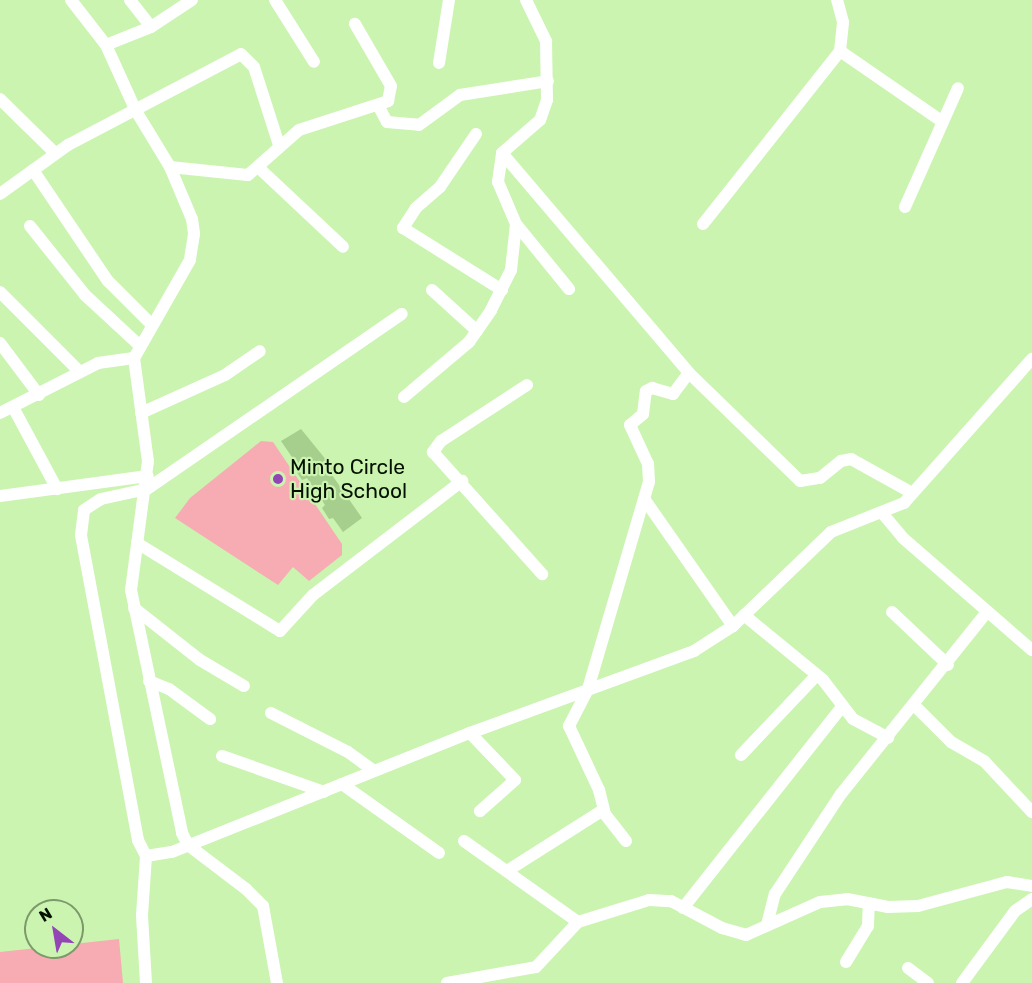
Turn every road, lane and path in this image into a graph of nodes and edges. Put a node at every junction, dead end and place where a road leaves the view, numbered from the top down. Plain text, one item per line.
1 (71, 0) edge
2 (130, 0) edge
3 (192, 0) edge
4 (275, 0) edge
5 (449, 0) edge
6 (526, 0) edge
7 (837, 0) edge
8 (177, 4) edge
9 (355, 24) dead end
10 (151, 27) junction
11 (106, 45) junction
12 (840, 51) junction
13 (314, 62) dead end
14 (439, 63) dead end
15 (548, 81) junction
16 (958, 88) dead end
17 (0, 99) edge
18 (379, 107) junction
19 (136, 111) junction
20 (943, 122) junction
21 (476, 134) dead end
22 (279, 145) junction
23 (55, 153) junction
24 (502, 153) junction
25 (170, 167) junction
26 (259, 168) junction
27 (33, 170) junction
28 (0, 194) edge
29 (905, 207) dead end
30 (516, 224) junction
31 (703, 224) dead end
32 (30, 226) dead end
33 (343, 247) dead end
34 (569, 289) dead end
35 (432, 290) dead end
36 (502, 290) junction
37 (0, 292) edge
38 (402, 314) dead end
39 (152, 325) junction
40 (477, 331) junction
41 (0, 343) edge
42 (138, 344) junction
43 (260, 351) dead end
44 (134, 358) junction
45 (1032, 358) edge
46 (80, 372) junction
47 (689, 373) junction
48 (526, 385) dead end
49 (39, 395) junction
50 (404, 397) dead end
51 (4, 412) edge
52 (141, 413) junction
53 (462, 481) junction
54 (147, 482) junction
55 (57, 489) junction
56 (912, 493) junction
57 (0, 496) edge
58 (645, 501) junction
59 (883, 514) junction
60 (137, 543) junction
61 (542, 574) dead end
62 (134, 608) junction
63 (892, 612) dead end
64 (987, 612) junction
65 (744, 615) junction
66 (733, 626) junction
67 (1032, 650) edge
68 (948, 665) junction
69 (817, 675) junction
70 (149, 681) junction
71 (243, 686) dead end
72 (588, 689) junction
73 (915, 706) junction
74 (842, 708) junction
75 (271, 713) dead end
76 (210, 719) dead end
77 (470, 733) junction
78 (888, 738) junction
79 (741, 755) dead end
80 (222, 756) dead end
81 (374, 771) junction
82 (342, 784) junction
83 (324, 792) junction
84 (603, 810) junction
85 (480, 811) dead end
86 (1032, 812) edge
87 (464, 841) dead end
88 (626, 841) dead end
89 (188, 845) junction
90 (439, 854) dead end
91 (146, 856) junction
92 (507, 871) junction
93 (1032, 886) edge
94 (1032, 898) edge
95 (869, 903) junction
96 (683, 908) junction
97 (578, 922) junction
98 (767, 925) junction
99 (846, 962) dead end
100 (908, 968) dead end
101 (146, 983) edge
102 (277, 983) edge
103 (447, 983) edge
104 (928, 983) edge
105 (962, 983) edge

1 - 11 street
2 - 10 street
3 - 8 street
4 - 13 street
5 - 14 street
6 - 15 street
7 - 12 street
8 - 10 street
9 - 18 street
10 - 11 street
11 - 19 street
12 - 20 street
12 - 31 street
15 - 18 street
15 - 24 street
16 - 20 street
17 - 23 street
18 - 22 street
19 - 22 street
19 - 23 street
19 - 25 street
20 - 29 street
21 - 36 street
22 - 26 street
23 - 27 street
24 - 30 street
24 - 47 street
25 - 26 street
25 - 39 street
26 - 33 street
27 - 28 street
27 - 39 street
30 - 34 street
30 - 36 street
32 - 42 street
35 - 40 street
36 - 40 street
37 - 46 street
38 - 54 street
39 - 42 street
40 - 50 street
41 - 49 street
42 - 44 street
43 - 52 street
44 - 46 street
44 - 52 street
45 - 56 street
46 - 49 street
47 - 56 street
47 - 58 street
48 - 53 street
49 - 51 street
51 - 55 street
52 - 54 street
53 - 60 street
53 - 61 street
54 - 55 street
54 - 60 street
54 - 91 street
55 - 57 street
56 - 59 street
58 - 66 street
58 - 72 street
59 - 64 street
59 - 65 street
60 - 62 street
62 - 70 street
62 - 71 street
63 - 68 street
64 - 67 street
64 - 68 street
65 - 66 street
65 - 69 street
66 - 72 street
68 - 73 street
69 - 74 street
69 - 79 street
70 - 76 street
70 - 89 street
72 - 77 street
72 - 84 street
73 - 78 street
73 - 86 street
74 - 78 street
74 - 96 street
75 - 81 street
77 - 81 street
77 - 85 street
78 - 98 street
80 - 83 street
81 - 82 street
82 - 83 street
82 - 90 street
83 - 89 street
84 - 88 street
84 - 92 street
87 - 92 street
89 - 91 street
89 - 102 street
91 - 101 street
92 - 97 street
93 - 95 street
94 - 105 street
95 - 98 street
95 - 99 street
96 - 97 street
96 - 98 street
97 - 103 street
100 - 104 street

